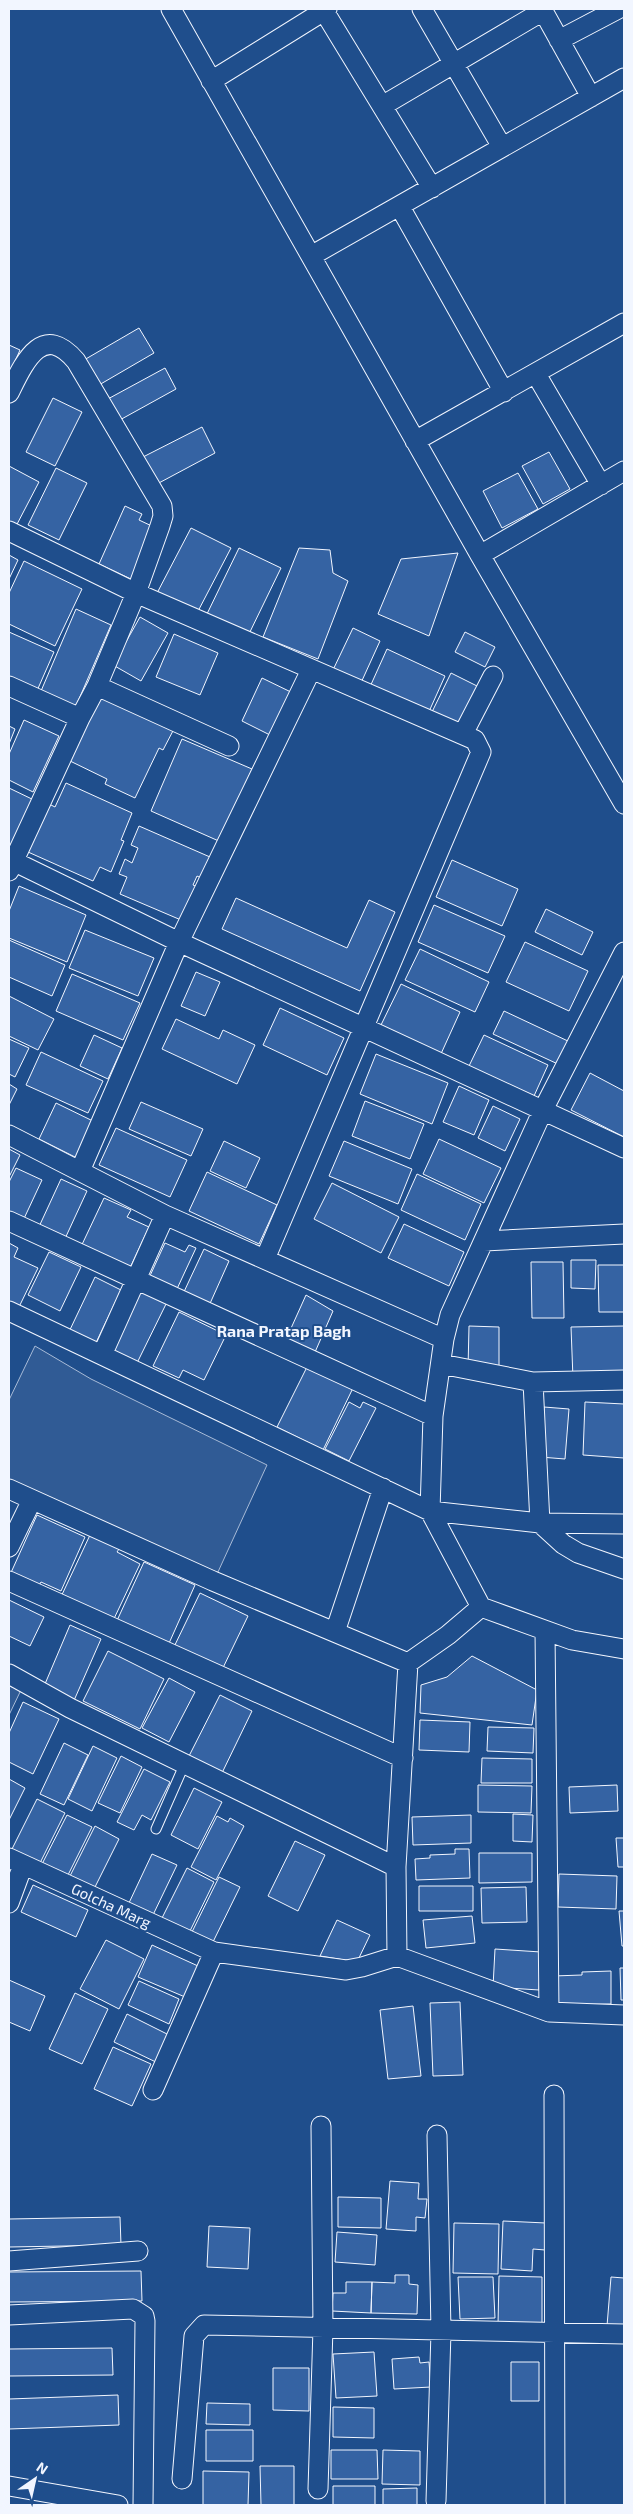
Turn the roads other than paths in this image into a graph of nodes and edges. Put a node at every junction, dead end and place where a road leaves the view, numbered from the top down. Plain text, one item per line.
1 (171, 9) edge
2 (422, 9) edge
3 (618, 9) edge
4 (325, 10) edge
5 (542, 10) edge
6 (559, 40) junction
7 (453, 63) junction
8 (211, 80) junction
9 (622, 85) edge
10 (590, 97) junction
11 (382, 106) junction
12 (502, 147) junction
13 (432, 188) junction
14 (400, 207) junction
15 (311, 256) junction
16 (624, 323) edge
17 (536, 374) junction
18 (504, 392) junction
19 (9, 393) edge
20 (415, 441) junction
21 (624, 471) edge
22 (601, 484) junction
23 (9, 531) edge
24 (480, 555) junction
25 (136, 593) junction
26 (311, 670) junction
27 (493, 676) dead end
28 (9, 686) edge
29 (97, 686) junction
30 (80, 718) junction
31 (462, 734) junction
32 (230, 746) dead end
33 (624, 802) edge
34 (11, 864) edge
35 (179, 942) junction
36 (624, 952) edge
37 (364, 1028) junction
38 (543, 1110) junction
39 (9, 1135) edge
40 (624, 1148) edge
41 (80, 1170) junction
42 (165, 1215) junction
43 (9, 1221) edge
44 (624, 1234) edge
45 (484, 1241) junction
46 (265, 1259) junction
47 (135, 1280) junction
48 (9, 1311) edge
49 (444, 1339) junction
50 (102, 1355) junction
51 (440, 1364) junction
52 (624, 1380) edge
53 (532, 1382) junction
54 (433, 1416) junction
55 (383, 1488) junction
56 (9, 1489) edge
57 (32, 1500) junction
58 (430, 1511) junction
59 (540, 1523) junction
60 (624, 1524) edge
61 (9, 1547) edge
62 (624, 1570) edge
63 (9, 1581) edge
64 (481, 1607) junction
65 (545, 1630) junction
66 (335, 1632) junction
67 (624, 1649) edge
68 (408, 1663) junction
69 (9, 1674) edge
70 (403, 1758) junction
71 (185, 1763) junction
72 (156, 1829) dead end
73 (16, 1862) edge
74 (396, 1867) junction
75 (9, 1903) edge
76 (214, 1952) junction
77 (397, 1956) junction
78 (549, 2012) junction
79 (624, 2015) edge
80 (153, 2090) dead end
81 (554, 2095) dead end
82 (321, 2126) dead end
83 (437, 2135) dead end
84 (138, 2251) dead end
85 (9, 2261) edge
86 (9, 2315) edge
87 (324, 2328) junction
88 (441, 2331) junction
89 (556, 2333) junction
90 (624, 2334) edge
91 (182, 2479) dead end
92 (9, 2486) edge
93 (318, 2489) dead end
94 (436, 2501) dead end
95 (118, 2505) edge
96 (143, 2505) edge
97 (555, 2505) edge

1 - 8 street
2 - 7 street
3 - 6 street
4 - 8 street
4 - 11 street
5 - 6 street
5 - 7 street
6 - 10 street
7 - 11 street
7 - 12 street
8 - 15 street
9 - 10 street
10 - 12 street
11 - 13 street
12 - 13 street
13 - 14 street
14 - 15 street
14 - 18 street
15 - 20 street
16 - 17 street
17 - 18 street
17 - 22 street
18 - 20 street
19 - 25 street
20 - 24 street
21 - 22 street
22 - 24 street
23 - 25 street
24 - 33 street
25 - 26 street
25 - 29 street
26 - 31 street
26 - 35 street
27 - 31 street
28 - 30 street
29 - 30 street
29 - 32 street
30 - 34 street
31 - 37 street
34 - 35 street
35 - 37 street
35 - 41 street
36 - 38 street
37 - 38 street
37 - 46 street
38 - 40 street
38 - 45 street
39 - 41 street
41 - 42 street
42 - 46 street
42 - 47 street
43 - 47 street
44 - 45 street
45 - 49 street
46 - 49 street
47 - 50 street
47 - 54 street
48 - 50 street
49 - 51 street
50 - 55 street
51 - 53 street
51 - 54 street
52 - 53 street
53 - 59 street
54 - 58 street
55 - 58 street
55 - 66 street
56 - 57 street
57 - 61 street
57 - 66 street
58 - 59 street
58 - 64 street
59 - 60 street
59 - 62 street
63 - 70 street
64 - 65 street
64 - 68 street
65 - 67 street
65 - 78 street
66 - 68 street
68 - 70 street
69 - 71 street
70 - 74 street
71 - 72 lane
71 - 74 street
73 - 75 street
73 - 76 street, Golcha Marg
74 - 77 street
76 - 77 street, Golcha Marg
76 - 80 street
77 - 78 street
78 - 79 street
81 - 89 street
82 - 87 street
83 - 88 street
84 - 85 street
86 - 96 street
87 - 88 street
87 - 91 street
87 - 93 street
88 - 89 street
88 - 94 street
89 - 90 street
89 - 97 street
92 - 95 street

